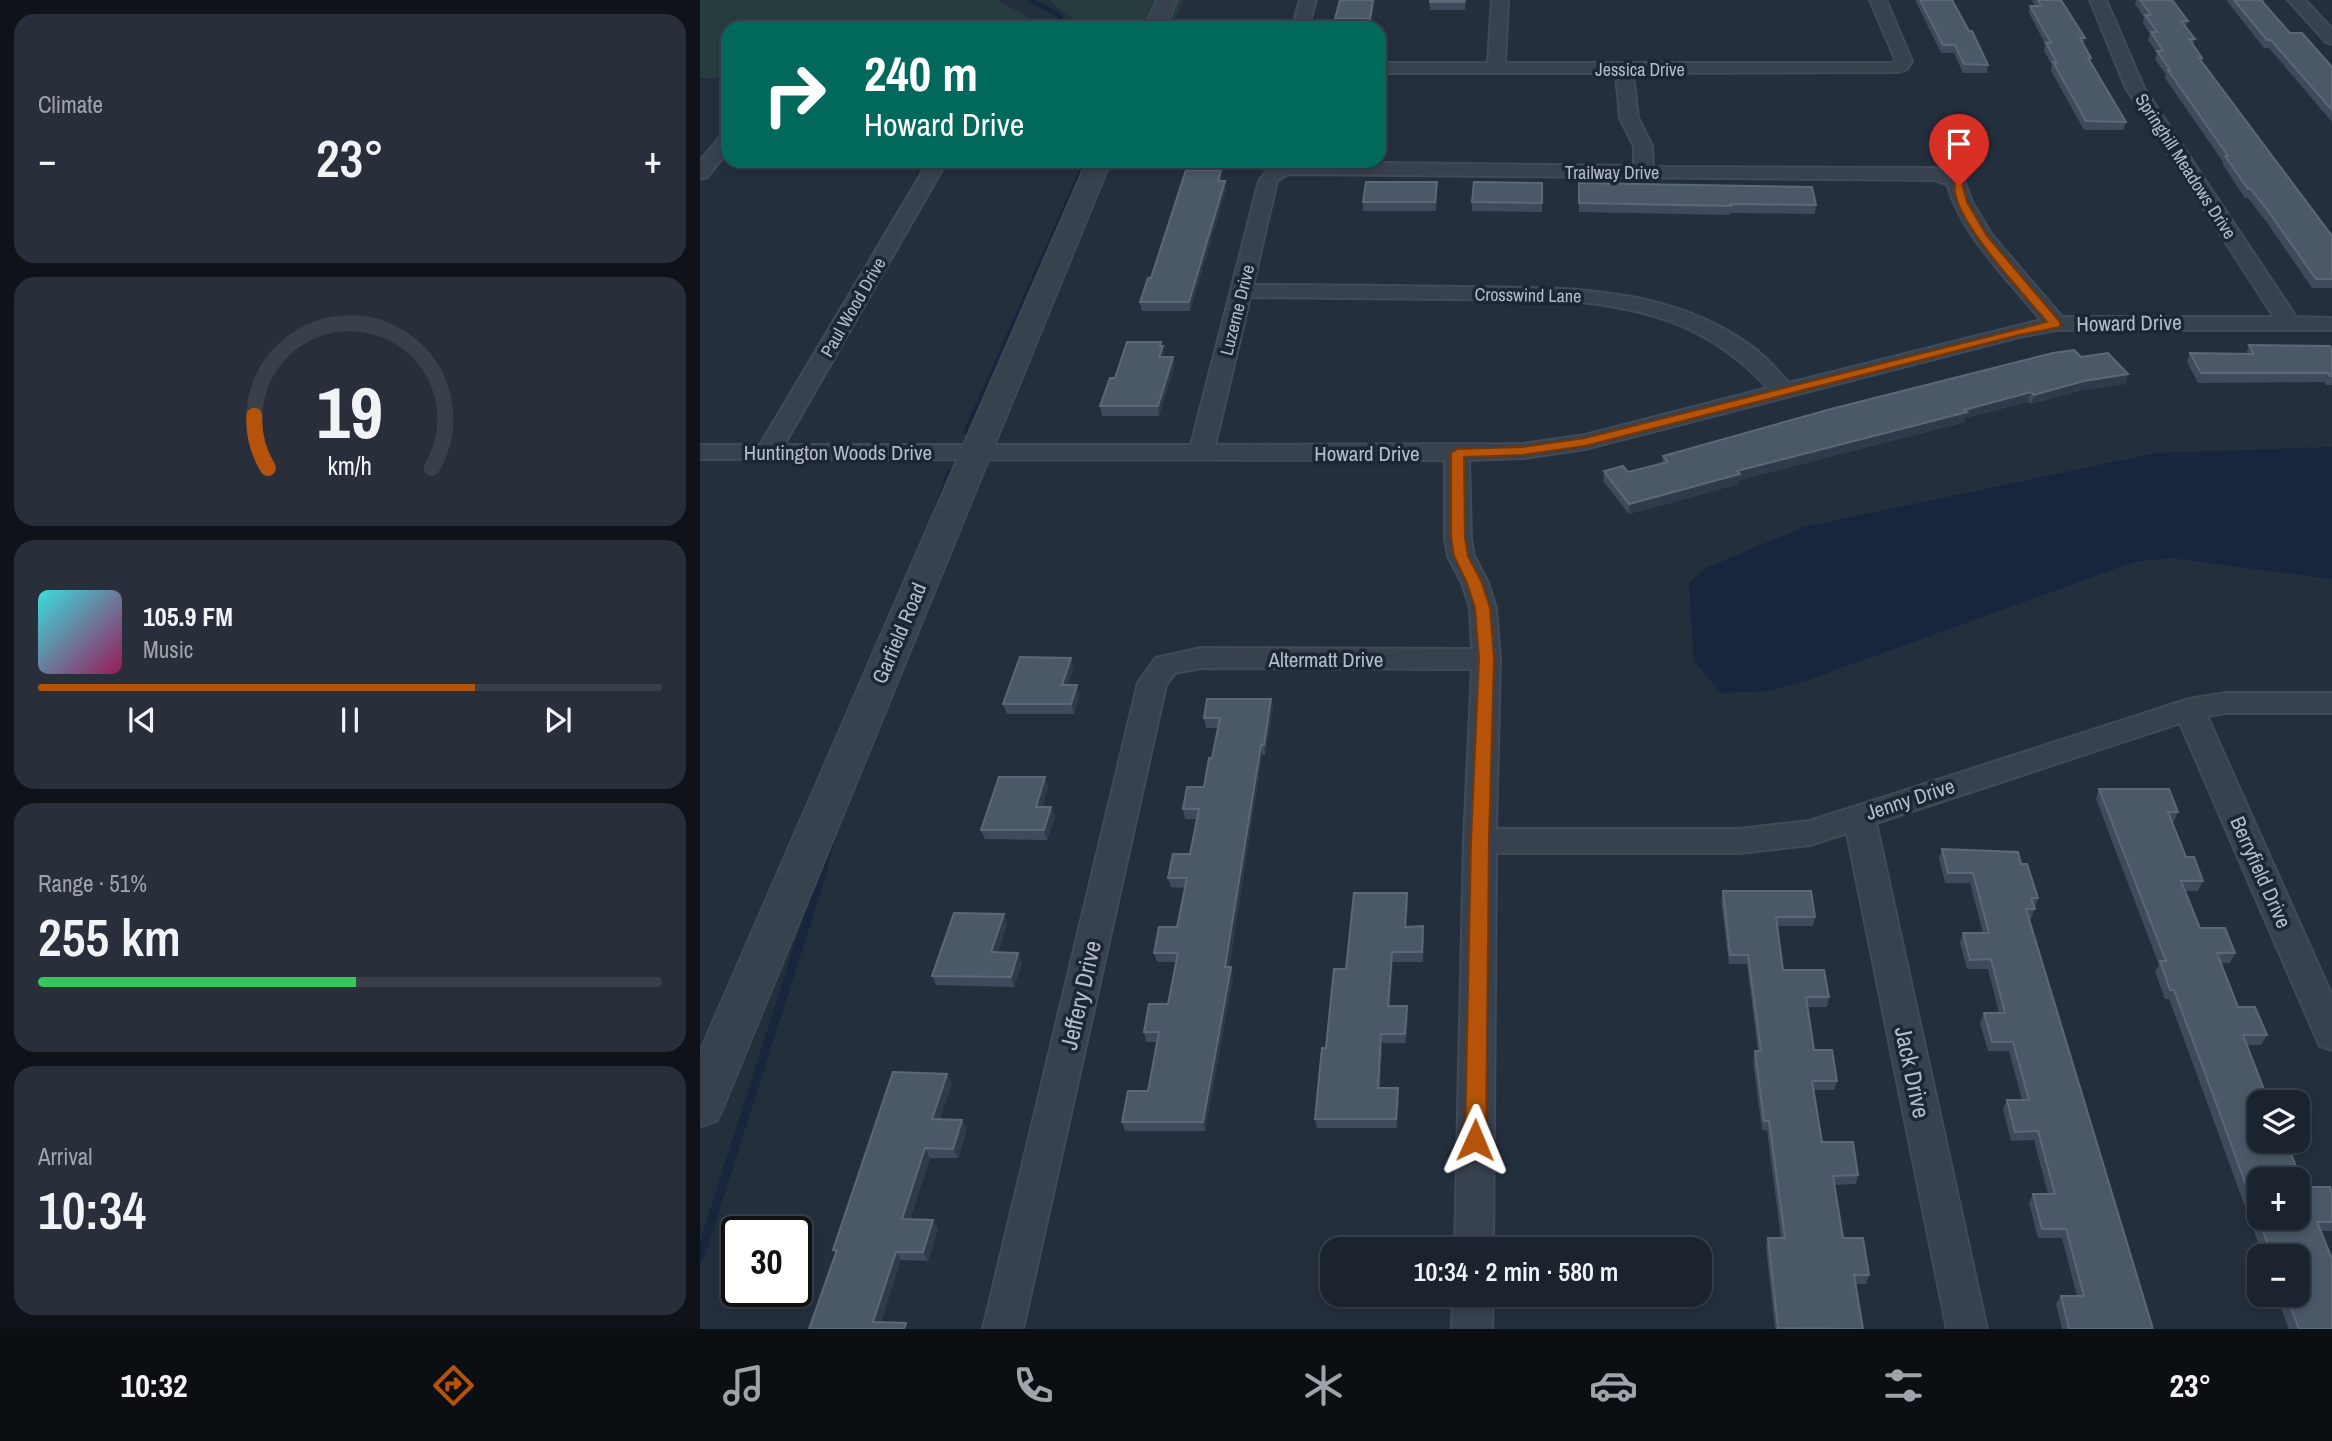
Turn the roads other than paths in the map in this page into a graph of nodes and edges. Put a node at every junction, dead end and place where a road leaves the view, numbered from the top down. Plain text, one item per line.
1 (1167, 0) edge
2 (1308, 0) edge
3 (1500, 0) edge
4 (1878, 0) edge
5 (2098, 0) edge
6 (2296, 0) edge
7 (1158, 21) edge
8 (1302, 21) edge
9 (2332, 39) edge
10 (1386, 68) edge
11 (1496, 68) junction
12 (1624, 69) junction
13 (721, 148) edge
14 (933, 168) edge
15 (1096, 168) edge
16 (1290, 168) edge
17 (1303, 168) edge
18 (1277, 170) joint
19 (700, 173) edge
20 (1644, 173) junction
21 (1242, 291) junction
22 (2289, 323) junction
23 (2056, 324) junction
24 (2332, 324) edge
25 (1784, 391) junction
26 (700, 452) edge
27 (768, 452) junction
28 (975, 453) junction
29 (1201, 453) junction
30 (1457, 453) junction
31 (1486, 659) junction
32 (1166, 665) joint
33 (2332, 703) edge
34 (2189, 709) junction
35 (1859, 816) junction
36 (1480, 841) junction
37 (2332, 1035) edge
38 (700, 1106) edge
39 (1474, 1237) edge
40 (1473, 1307) edge
41 (1003, 1329) edge
42 (1472, 1329) edge
43 (1967, 1329) edge

1 - 7 street
2 - 8 street
3 - 11 street
4 - 12 street, Jessica Drive
5 - 22 street, Springhill Meadows Drive
6 - 9 street
10 - 11 street, Jessica Drive
11 - 12 street, Jessica Drive
12 - 20 street
13 - 19 street
14 - 27 street, Paul Wood Drive
15 - 28 street, Garfield Road
16 - 18 street, Trailway Drive
17 - 20 street, Trailway Drive
18 - 21 street, Luzerne Drive
20 - 23 street, Trailway Drive
21 - 25 street, Crosswind Lane
21 - 29 street, Luzerne Drive
22 - 23 street, Howard Drive
22 - 24 street, Howard Drive
23 - 25 street, Howard Drive
25 - 30 street, Howard Drive
26 - 27 street, Huntington Woods Drive
27 - 28 street, Huntington Woods Drive
28 - 29 street, Howard Drive
28 - 38 street, Garfield Road
29 - 30 street, Howard Drive
30 - 31 street
31 - 32 street, Altermatt Drive
31 - 36 street
32 - 41 street, Jeffery Drive
33 - 34 street, Jenny Drive
34 - 35 street, Jenny Drive
34 - 37 street, Berryfield Drive
35 - 36 street, Jenny Drive
35 - 43 street, Jack Drive
36 - 39 street
40 - 42 street

